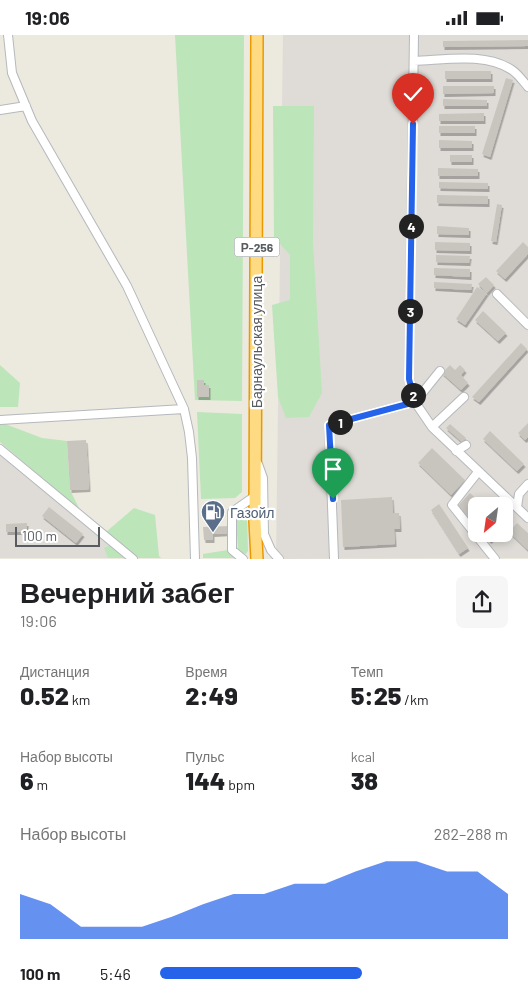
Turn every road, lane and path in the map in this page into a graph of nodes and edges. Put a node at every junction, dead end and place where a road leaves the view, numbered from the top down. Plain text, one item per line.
1 (8, 35) edge
2 (257, 35) edge
3 (414, 35) edge
4 (414, 61) junction
5 (528, 87) edge
6 (26, 106) junction
7 (0, 110) edge
8 (496, 294) dead end
9 (528, 325) edge
10 (440, 371) dead end
11 (464, 397) dead end
12 (415, 402) junction
13 (184, 409) junction
14 (0, 420) edge
15 (432, 427) junction
16 (466, 445) dead end
17 (0, 449) edge
18 (456, 451) junction
19 (256, 459) junction
20 (478, 472) junction
21 (528, 485) edge
22 (256, 496) junction
23 (517, 507) junction
24 (528, 518) edge
25 (133, 559) edge
26 (195, 559) edge
27 (243, 559) edge
28 (257, 559) edge
29 (279, 559) edge
30 (334, 559) edge
31 (495, 559) edge

1 - 6 street
2 - 19 highway, Барнаульская улица / Р-256
3 - 4 street
4 - 5 street
4 - 12 street
6 - 7 street
6 - 13 street
8 - 9 street
10 - 12 street
11 - 15 street
12 - 15 street
12 - 30 street
13 - 14 street
13 - 26 street
15 - 18 street
16 - 18 street
17 - 25 street
18 - 20 street
19 - 22 highway, Барнаульская улица / Р-256
19 - 29 street
20 - 23 street
20 - 31 street
21 - 23 street
22 - 27 street
22 - 28 highway, Барнаульская улица / Р-256
23 - 24 street

